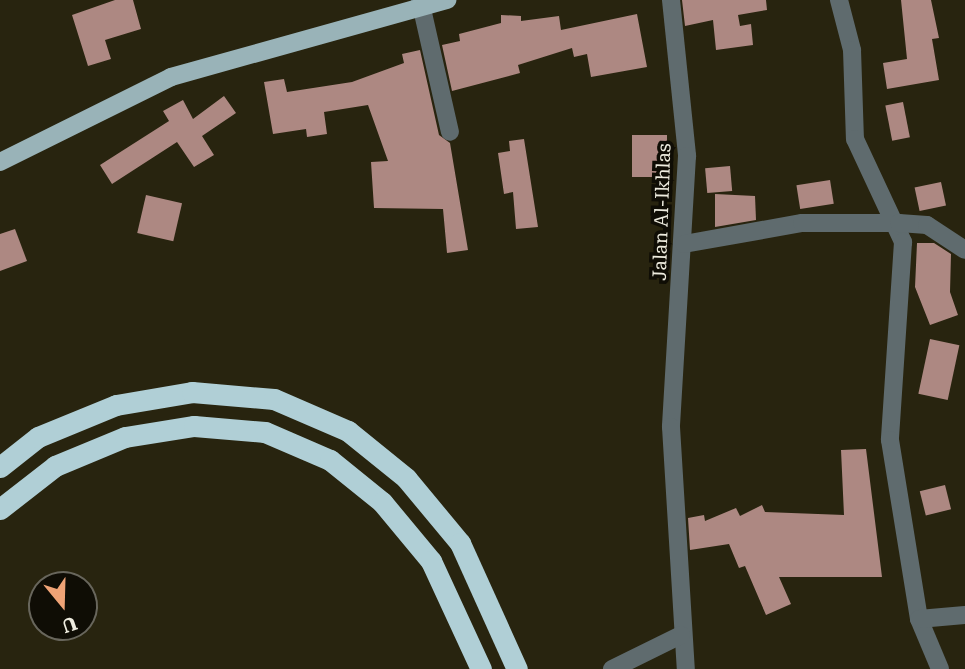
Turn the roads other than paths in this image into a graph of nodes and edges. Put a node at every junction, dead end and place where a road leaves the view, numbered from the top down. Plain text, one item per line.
1 (447, 0) edge
2 (671, 0) edge
3 (839, 0) edge
4 (421, 3) edge
5 (450, 132) dead end
6 (0, 162) edge
7 (899, 223) junction
8 (684, 244) junction
9 (965, 250) edge
10 (0, 467) edge
11 (0, 509) edge
12 (965, 615) edge
13 (919, 619) junction
14 (681, 635) junction
15 (481, 669) edge
16 (517, 669) edge
17 (612, 669) edge
18 (686, 669) edge
19 (940, 669) edge

1 - 4 main road
2 - 8 street, Jalan Al-Ikhlas
3 - 7 street
4 - 5 street
4 - 6 main road
7 - 8 street
7 - 9 street
7 - 13 street
8 - 14 street, Jalan Al-Ikhlas
10 - 16 highway
11 - 15 highway
12 - 13 street
13 - 19 street
14 - 17 street
14 - 18 street, Jalan Al-Ikhlas

